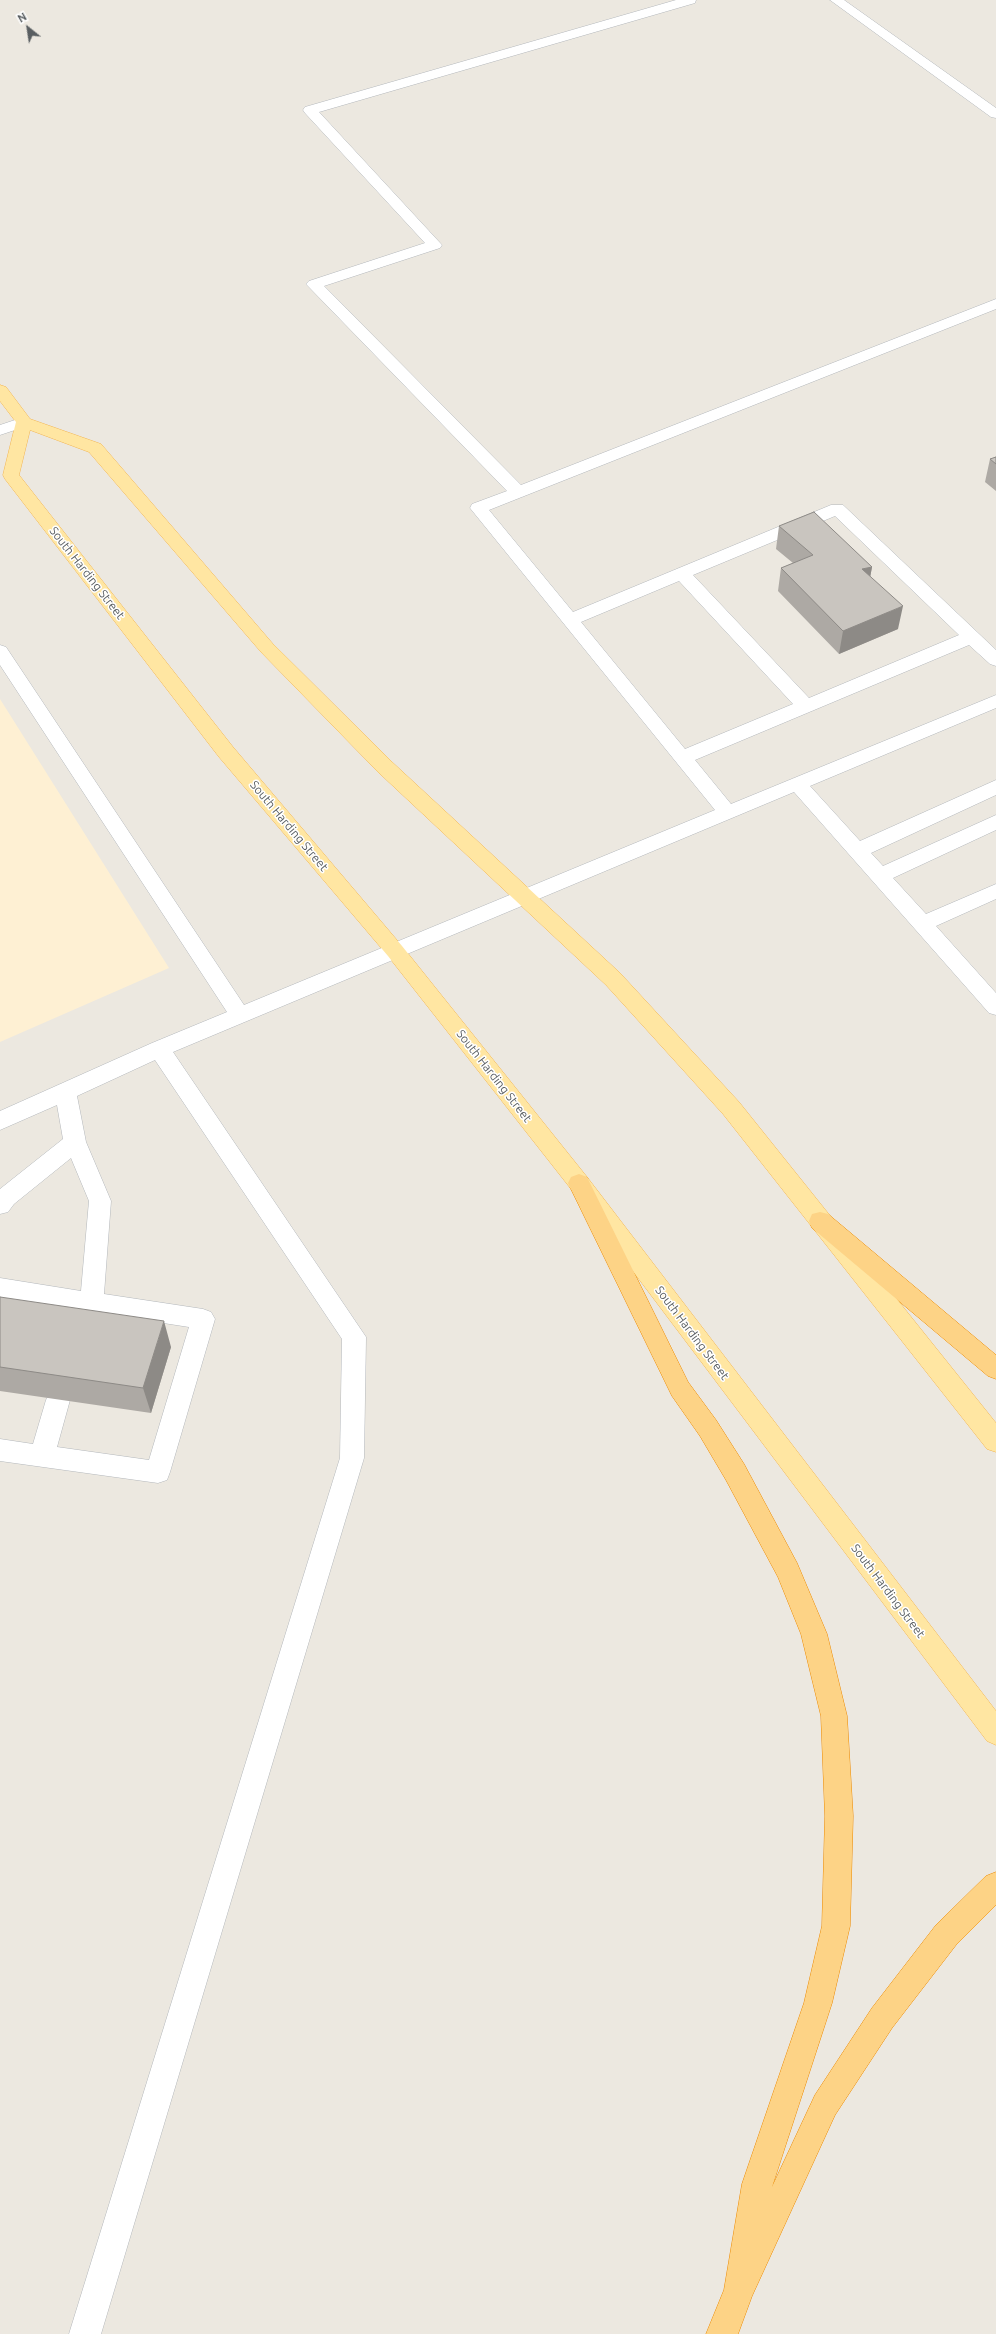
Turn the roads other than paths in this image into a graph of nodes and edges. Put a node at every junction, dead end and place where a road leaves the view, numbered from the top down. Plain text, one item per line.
1 (690, 0) edge
2 (836, 0) edge
3 (996, 114) edge
4 (996, 304) edge
5 (0, 390) edge
6 (24, 422) junction
7 (0, 430) edge
8 (518, 492) junction
9 (682, 574) junction
10 (570, 620) junction
11 (972, 637) junction
12 (0, 651) edge
13 (996, 660) edge
14 (996, 701) edge
15 (806, 706) junction
16 (683, 757) junction
17 (797, 783) junction
18 (996, 786) edge
19 (727, 812) junction
20 (996, 822) edge
21 (857, 851) junction
22 (880, 876) junction
23 (996, 891) edge
24 (524, 896) junction
25 (923, 924) junction
26 (395, 951) junction
27 (996, 1007) edge
28 (240, 1015) junction
29 (159, 1049) junction
30 (65, 1092) junction
31 (0, 1121) edge
32 (75, 1142) junction
33 (579, 1183) junction
34 (0, 1205) edge
35 (820, 1221) junction
36 (10, 1296) edge
37 (92, 1302) junction
38 (79, 1333) edge
39 (996, 1370) edge
40 (58, 1400) edge
41 (996, 1441) edge
42 (0, 1450) edge
43 (42, 1456) junction
44 (996, 1732) edge
45 (996, 1886) edge
46 (739, 2290) junction
47 (85, 2334) edge
48 (722, 2334) edge

1 - 8 street
2 - 3 street
4 - 8 street
5 - 6 main road
6 - 7 street
6 - 24 main road
6 - 26 main road, South Harding Street
8 - 10 street
9 - 10 street
9 - 11 street
9 - 15 street
10 - 16 street
11 - 13 street
11 - 15 street
12 - 28 street
14 - 17 street
15 - 16 street
16 - 19 street
17 - 19 street
17 - 21 street
18 - 21 street
19 - 24 street
20 - 22 street
21 - 22 street
22 - 25 street
23 - 25 street
24 - 26 street
24 - 35 main road
25 - 27 street
26 - 28 street
26 - 33 main road, South Harding Street
28 - 29 street
29 - 30 street
29 - 47 street
30 - 31 street
30 - 32 street
32 - 34 street
32 - 37 street
33 - 44 main road, South Harding Street
33 - 46 highway
35 - 39 highway
35 - 41 main road
36 - 37 street
37 - 38 street
37 - 43 street
40 - 43 street
42 - 43 street
45 - 46 highway
46 - 48 highway

